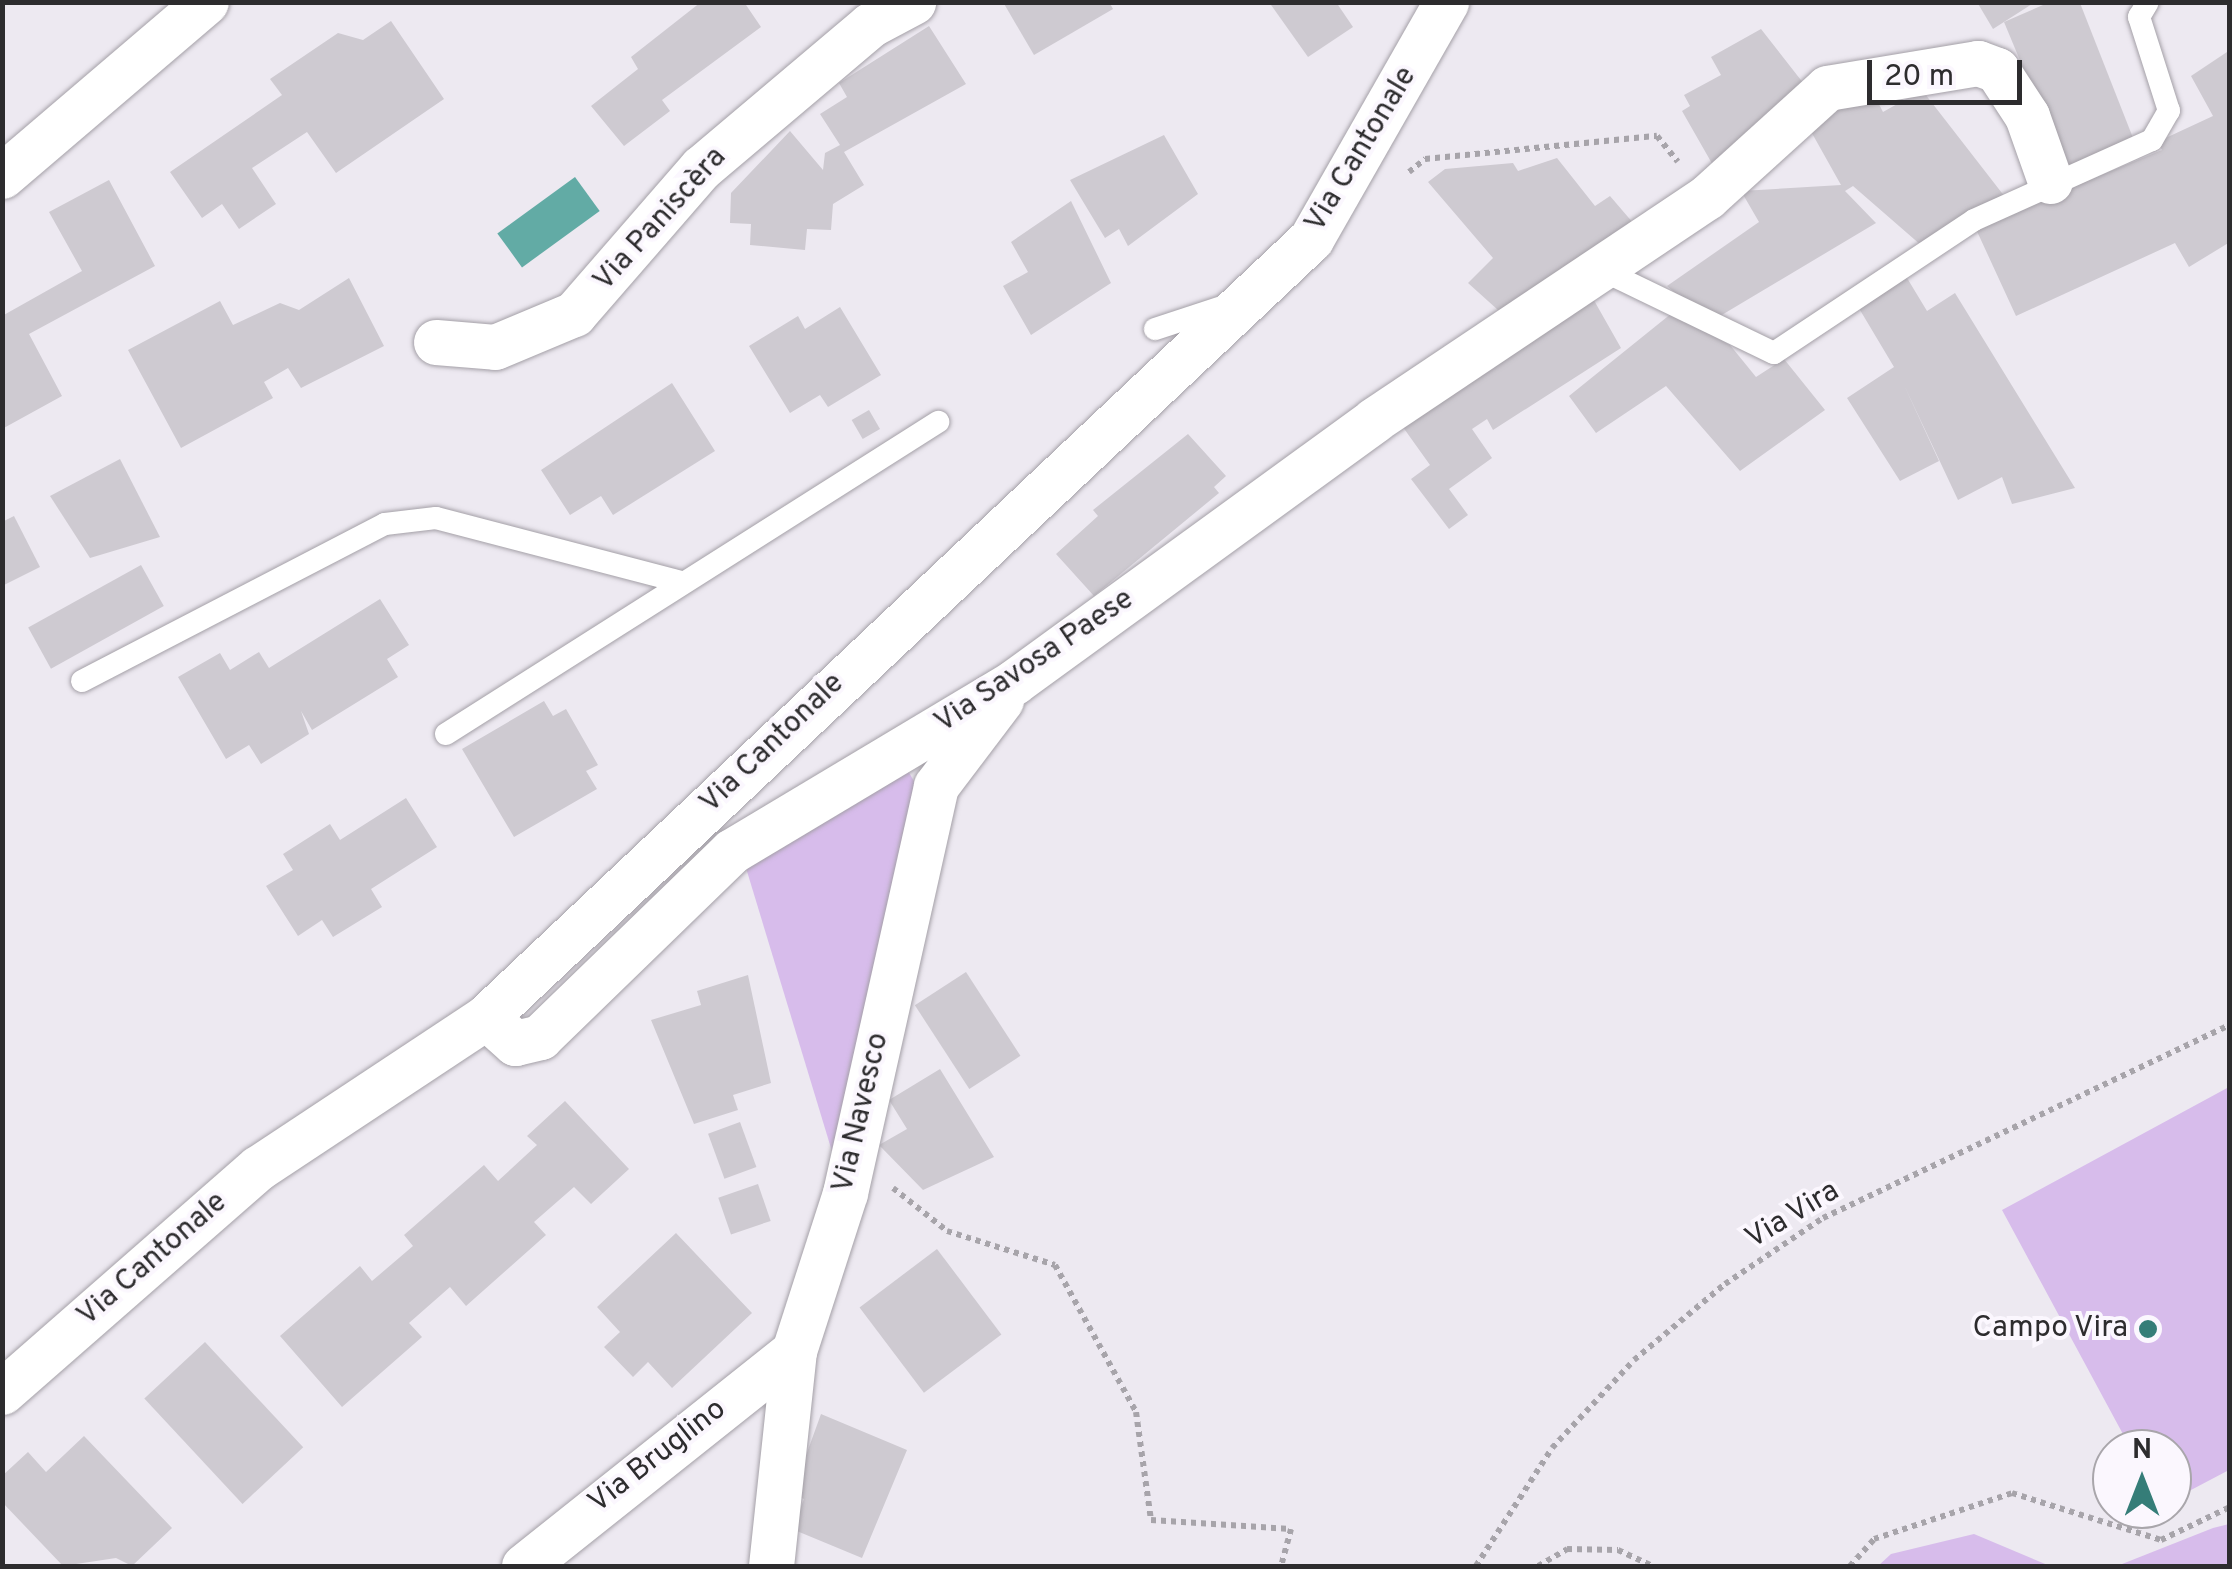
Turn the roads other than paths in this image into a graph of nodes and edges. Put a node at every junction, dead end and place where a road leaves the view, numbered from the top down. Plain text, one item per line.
1 (206, 2) edge
2 (912, 2) edge
3 (1446, 2) edge
4 (2148, 2) edge
5 (2, 176) edge
6 (2050, 181) junction
7 (1600, 269) junction
8 (1247, 299) junction
9 (1155, 329) dead end
10 (436, 342) dead end
11 (938, 422) dead end
12 (681, 582) junction
13 (82, 681) dead end
14 (1014, 682) junction
15 (446, 734) dead end
16 (486, 1017) junction
17 (794, 1351) junction
18 (2, 1392) edge
19 (524, 1566) edge
20 (771, 1566) edge

1 - 5 street
2 - 10 street, Via Paniscèra
3 - 8 street, Via Cantonale
4 - 6 lane
6 - 7 lane
6 - 7 street, Via Savosa Paese
7 - 14 street, Via Savosa Paese
8 - 9 lane
8 - 16 street, Via Cantonale
11 - 12 lane
12 - 13 lane
12 - 15 lane
14 - 16 street, Via Savosa Paese
14 - 17 street, Via Navesco
16 - 18 street, Via Cantonale
17 - 19 street, Via Bruglino
17 - 20 street, Via Navesco

